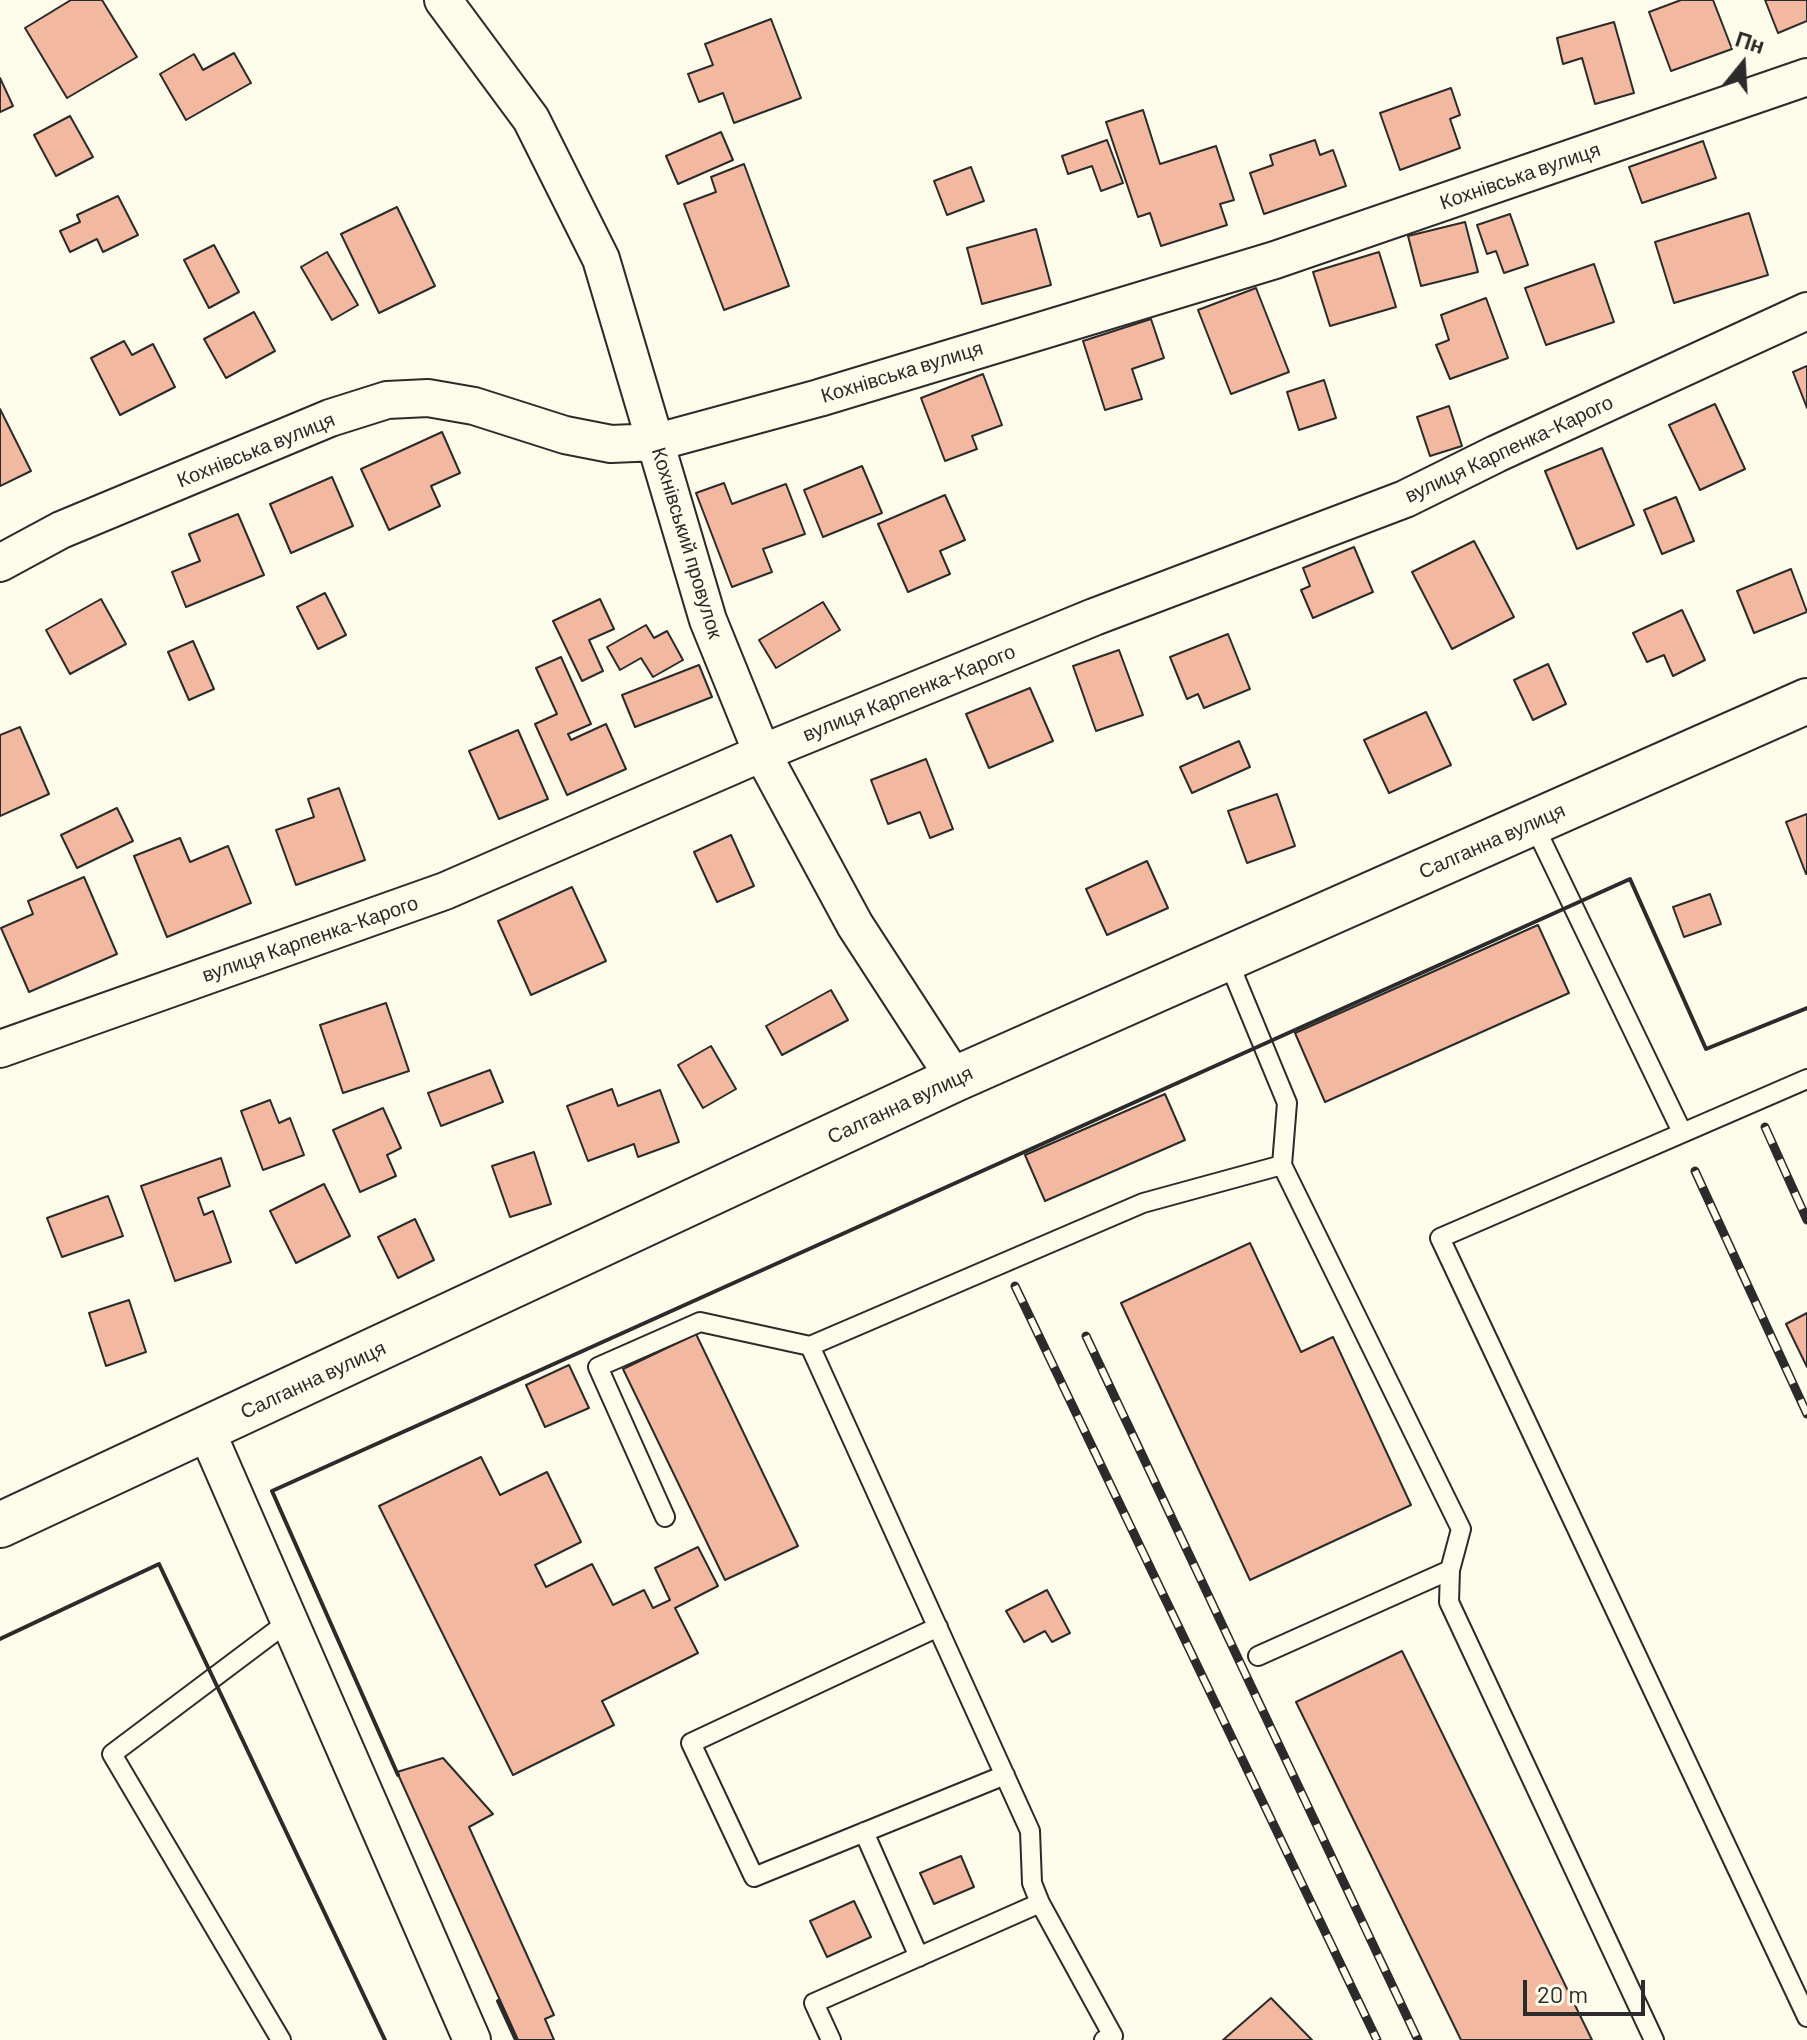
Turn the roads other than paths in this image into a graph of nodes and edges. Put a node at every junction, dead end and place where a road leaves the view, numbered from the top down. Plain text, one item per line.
1 (443, 0) edge
2 (1807, 77) edge
3 (1807, 311) edge
4 (657, 442) junction
5 (0, 563) edge
6 (1807, 701) edge
7 (762, 753) junction
8 (1533, 823) junction
9 (1227, 958) junction
10 (0, 1049) edge
11 (955, 1079) junction
12 (1807, 1079) edge
13 (1682, 1132) junction
14 (1282, 1165) junction
15 (810, 1346) junction
16 (206, 1430) junction
17 (665, 1517) dead end
18 (0, 1525) edge
19 (1450, 1570) junction
20 (289, 1621) junction
21 (938, 1627) junction
22 (1258, 1656) dead end
23 (1005, 1775) junction
24 (864, 1832) junction
25 (1040, 1903) junction
26 (919, 1957) junction
27 (1807, 2017) edge
28 (281, 2040) edge
29 (472, 2040) edge
30 (831, 2040) edge
31 (1104, 2040) edge
32 (1654, 2040) edge

1 - 4 street, Кохнівський провулок
2 - 4 street, Кохнівська вулиця
3 - 7 street, вулиця Карпенка-Карого
4 - 5 street, Кохнівська вулиця
4 - 7 street, Кохнівський провулок
6 - 8 street, Салганна вулиця
7 - 10 street, вулиця Карпенка-Карого
7 - 11 street, Кохнівський провулок
8 - 9 street, Салганна вулиця
8 - 13 lane
9 - 11 street, Салганна вулиця
9 - 14 lane
11 - 16 street, Салганна вулиця
12 - 13 lane
13 - 27 lane
14 - 15 lane
14 - 19 lane
15 - 17 lane
15 - 21 lane
16 - 18 street, Салганна вулиця
16 - 20 street
19 - 22 lane
19 - 32 lane
20 - 28 lane
20 - 29 street
21 - 23 lane
21 - 24 lane
23 - 24 lane
23 - 25 lane
24 - 26 lane
25 - 26 lane
25 - 31 lane
26 - 30 lane

